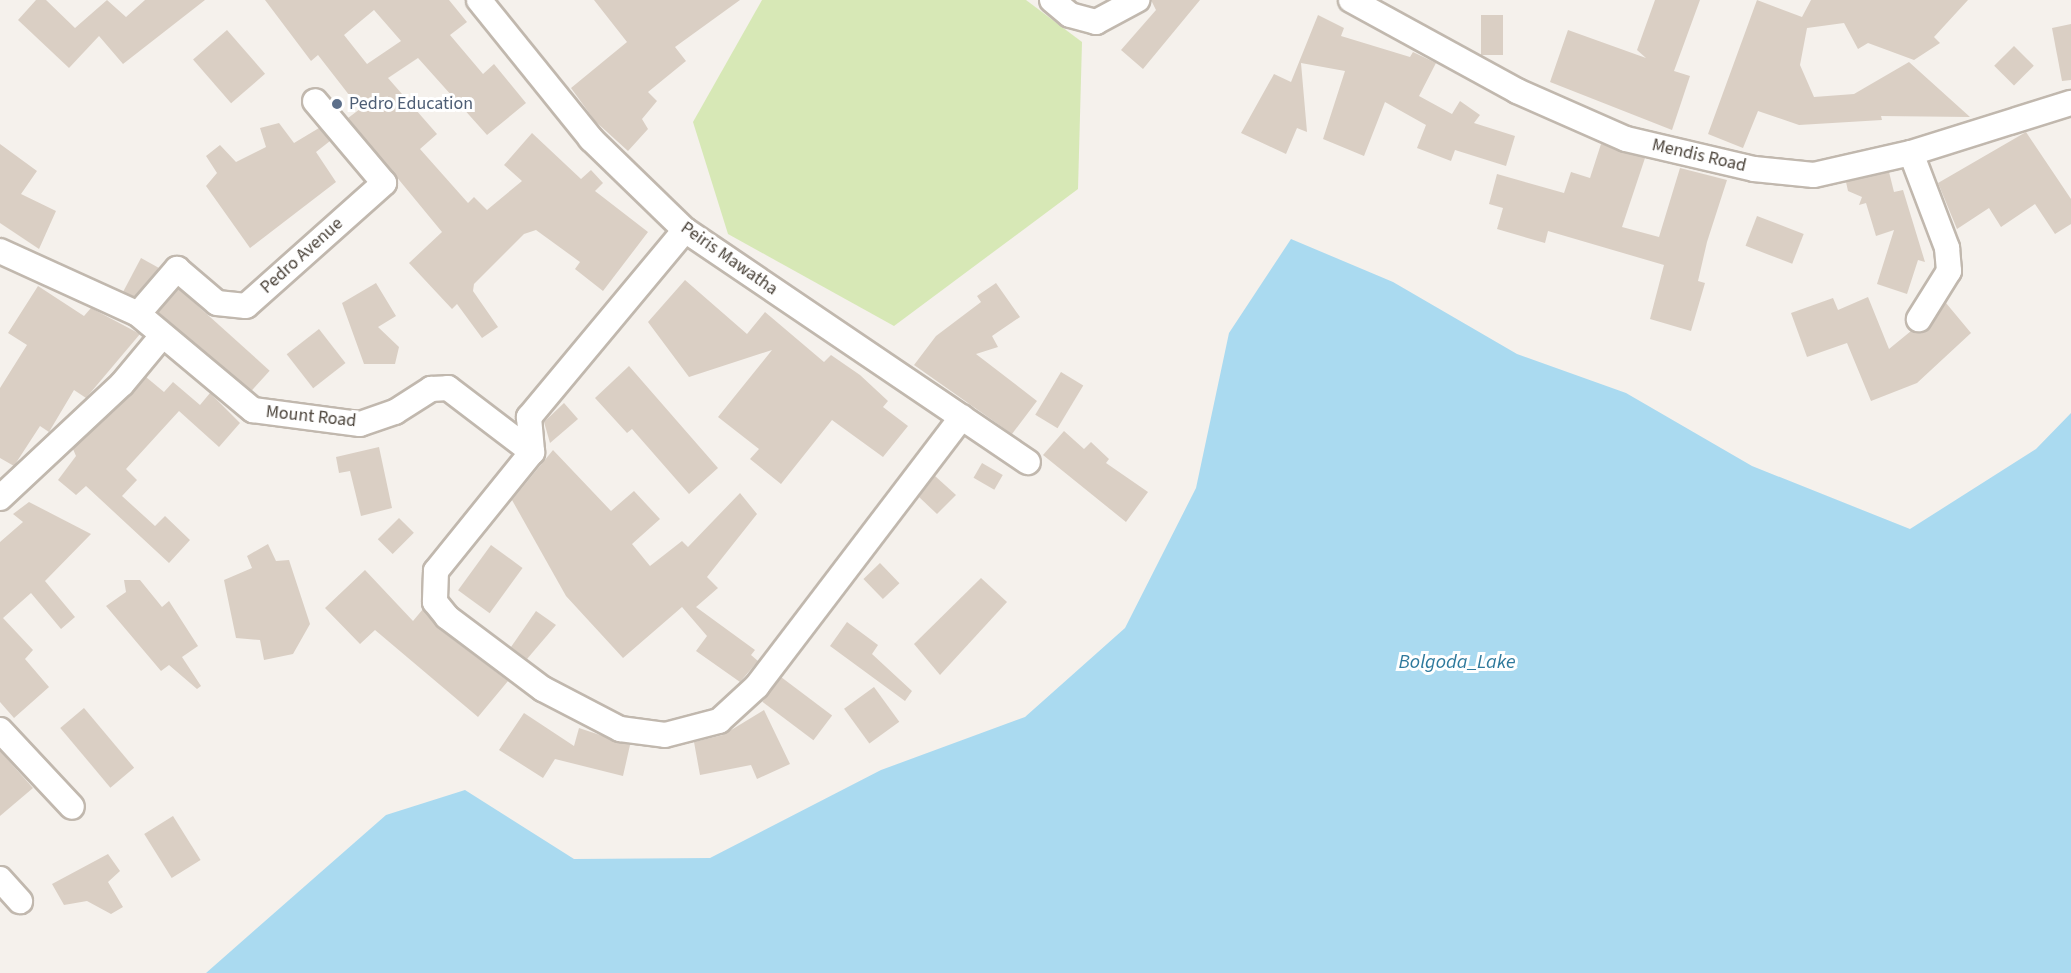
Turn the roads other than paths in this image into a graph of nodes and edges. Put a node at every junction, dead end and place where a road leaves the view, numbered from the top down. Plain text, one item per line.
1 (479, 0) edge
2 (1137, 0) edge
3 (1351, 0) edge
4 (1061, 7) edge
5 (315, 101) dead end
6 (2071, 103) edge
7 (1911, 153) junction
8 (685, 230) junction
9 (0, 251) edge
10 (138, 314) junction
11 (1919, 319) dead end
12 (161, 337) junction
13 (962, 417) junction
14 (532, 452) junction
15 (1028, 462) dead end
16 (0, 498) edge
17 (0, 730) edge
18 (72, 807) dead end
19 (0, 879) edge
20 (20, 901) dead end

1 - 8 street, Peiris Mawatha
2 - 4 street
3 - 7 street, Mendis Road
5 - 10 street, Pedro Avenue
6 - 7 street, Mendis Road
7 - 11 street
8 - 13 street, Peiris Mawatha
8 - 14 street
9 - 10 street, Mount Road
10 - 12 street, Mount Road
12 - 14 street, Mount Road
12 - 16 street
13 - 14 street
13 - 15 street, Peiris Mawatha
17 - 18 street
19 - 20 street

